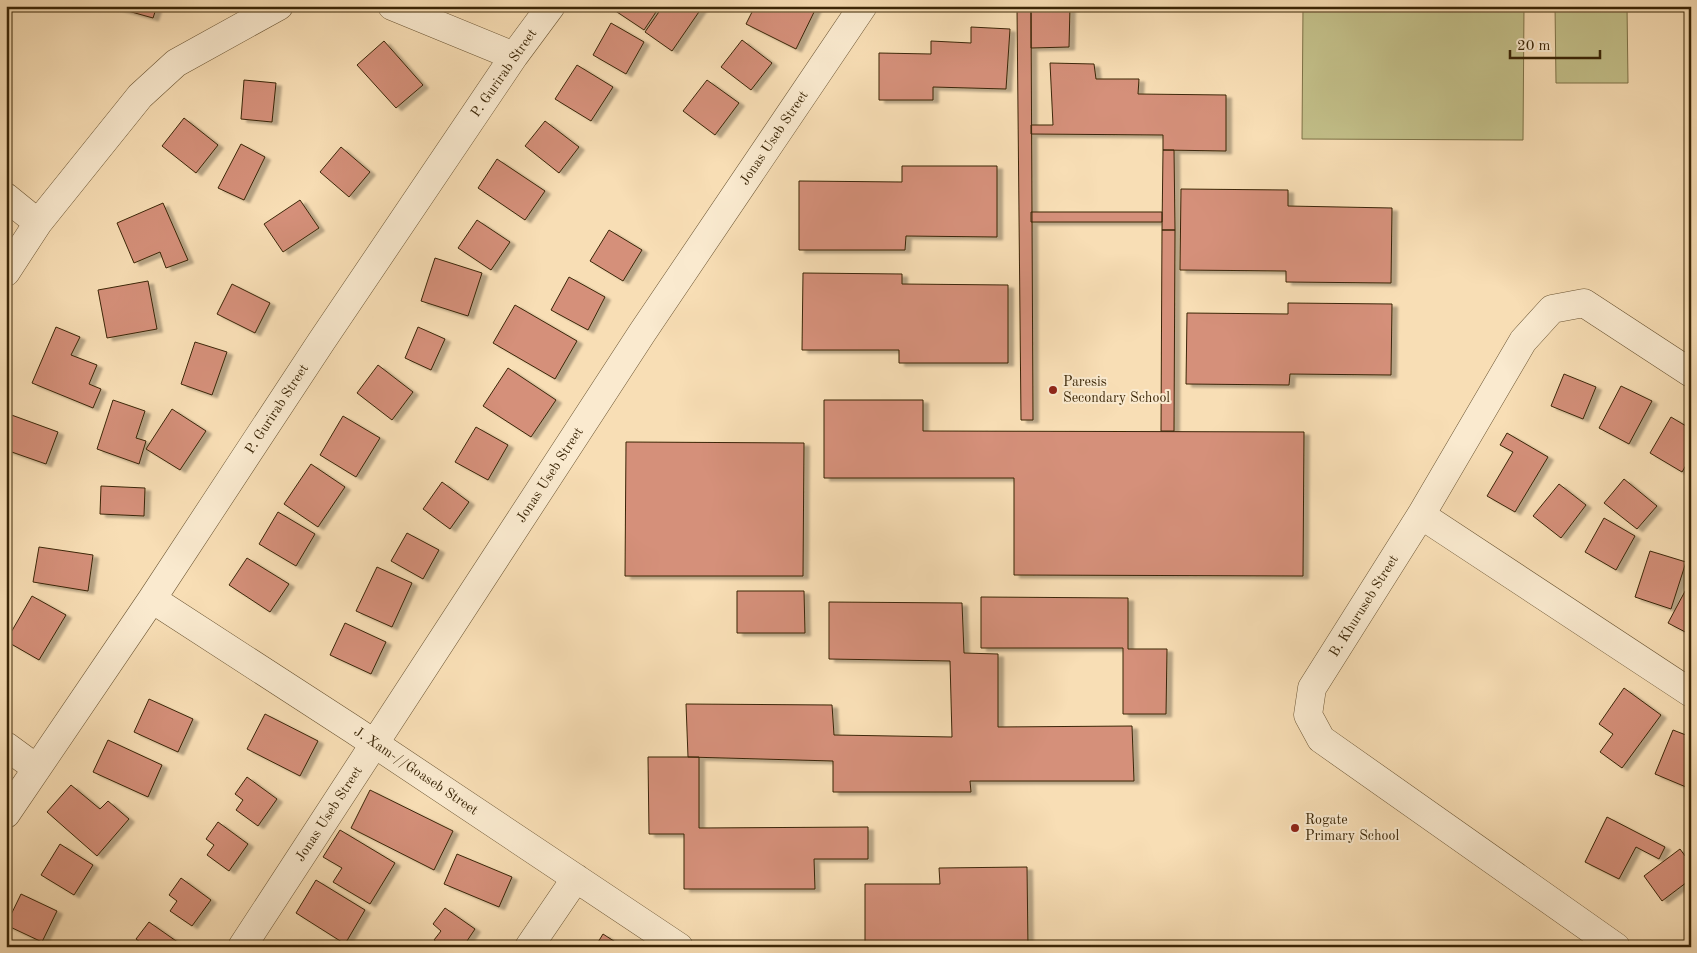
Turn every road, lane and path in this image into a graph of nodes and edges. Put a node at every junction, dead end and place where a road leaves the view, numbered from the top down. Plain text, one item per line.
1 (279, 6) edge
2 (392, 6) edge
3 (551, 6) edge
4 (863, 6) edge
5 (514, 56) junction
6 (6, 197) edge
7 (38, 223) junction
8 (6, 272) edge
9 (1691, 373) edge
10 (1422, 515) junction
11 (152, 599) junction
12 (1691, 693) edge
13 (375, 744) junction
14 (6, 746) edge
15 (36, 768) junction
16 (6, 814) edge
17 (576, 878) junction
18 (242, 947) edge
19 (529, 947) edge
20 (678, 947) edge
21 (1616, 947) edge

1 - 7 street
2 - 5 street
3 - 5 street, P. Gurirab Street
4 - 13 street, Jonas Useb Street
5 - 11 street, P. Gurirab Street
6 - 7 street
7 - 8 street
9 - 10 street, B. Khuruseb Street
10 - 12 street
10 - 21 street, B. Khuruseb Street
11 - 13 street, J. Xam-//Goaseb Street
11 - 15 street, P. Gurirab Street
13 - 17 street, J. Xam-//Goaseb Street
13 - 18 street, Jonas Useb Street
14 - 15 street
15 - 16 street, P. Gurirab Street
17 - 19 street
17 - 20 street, J. Xam-//Goaseb Street

